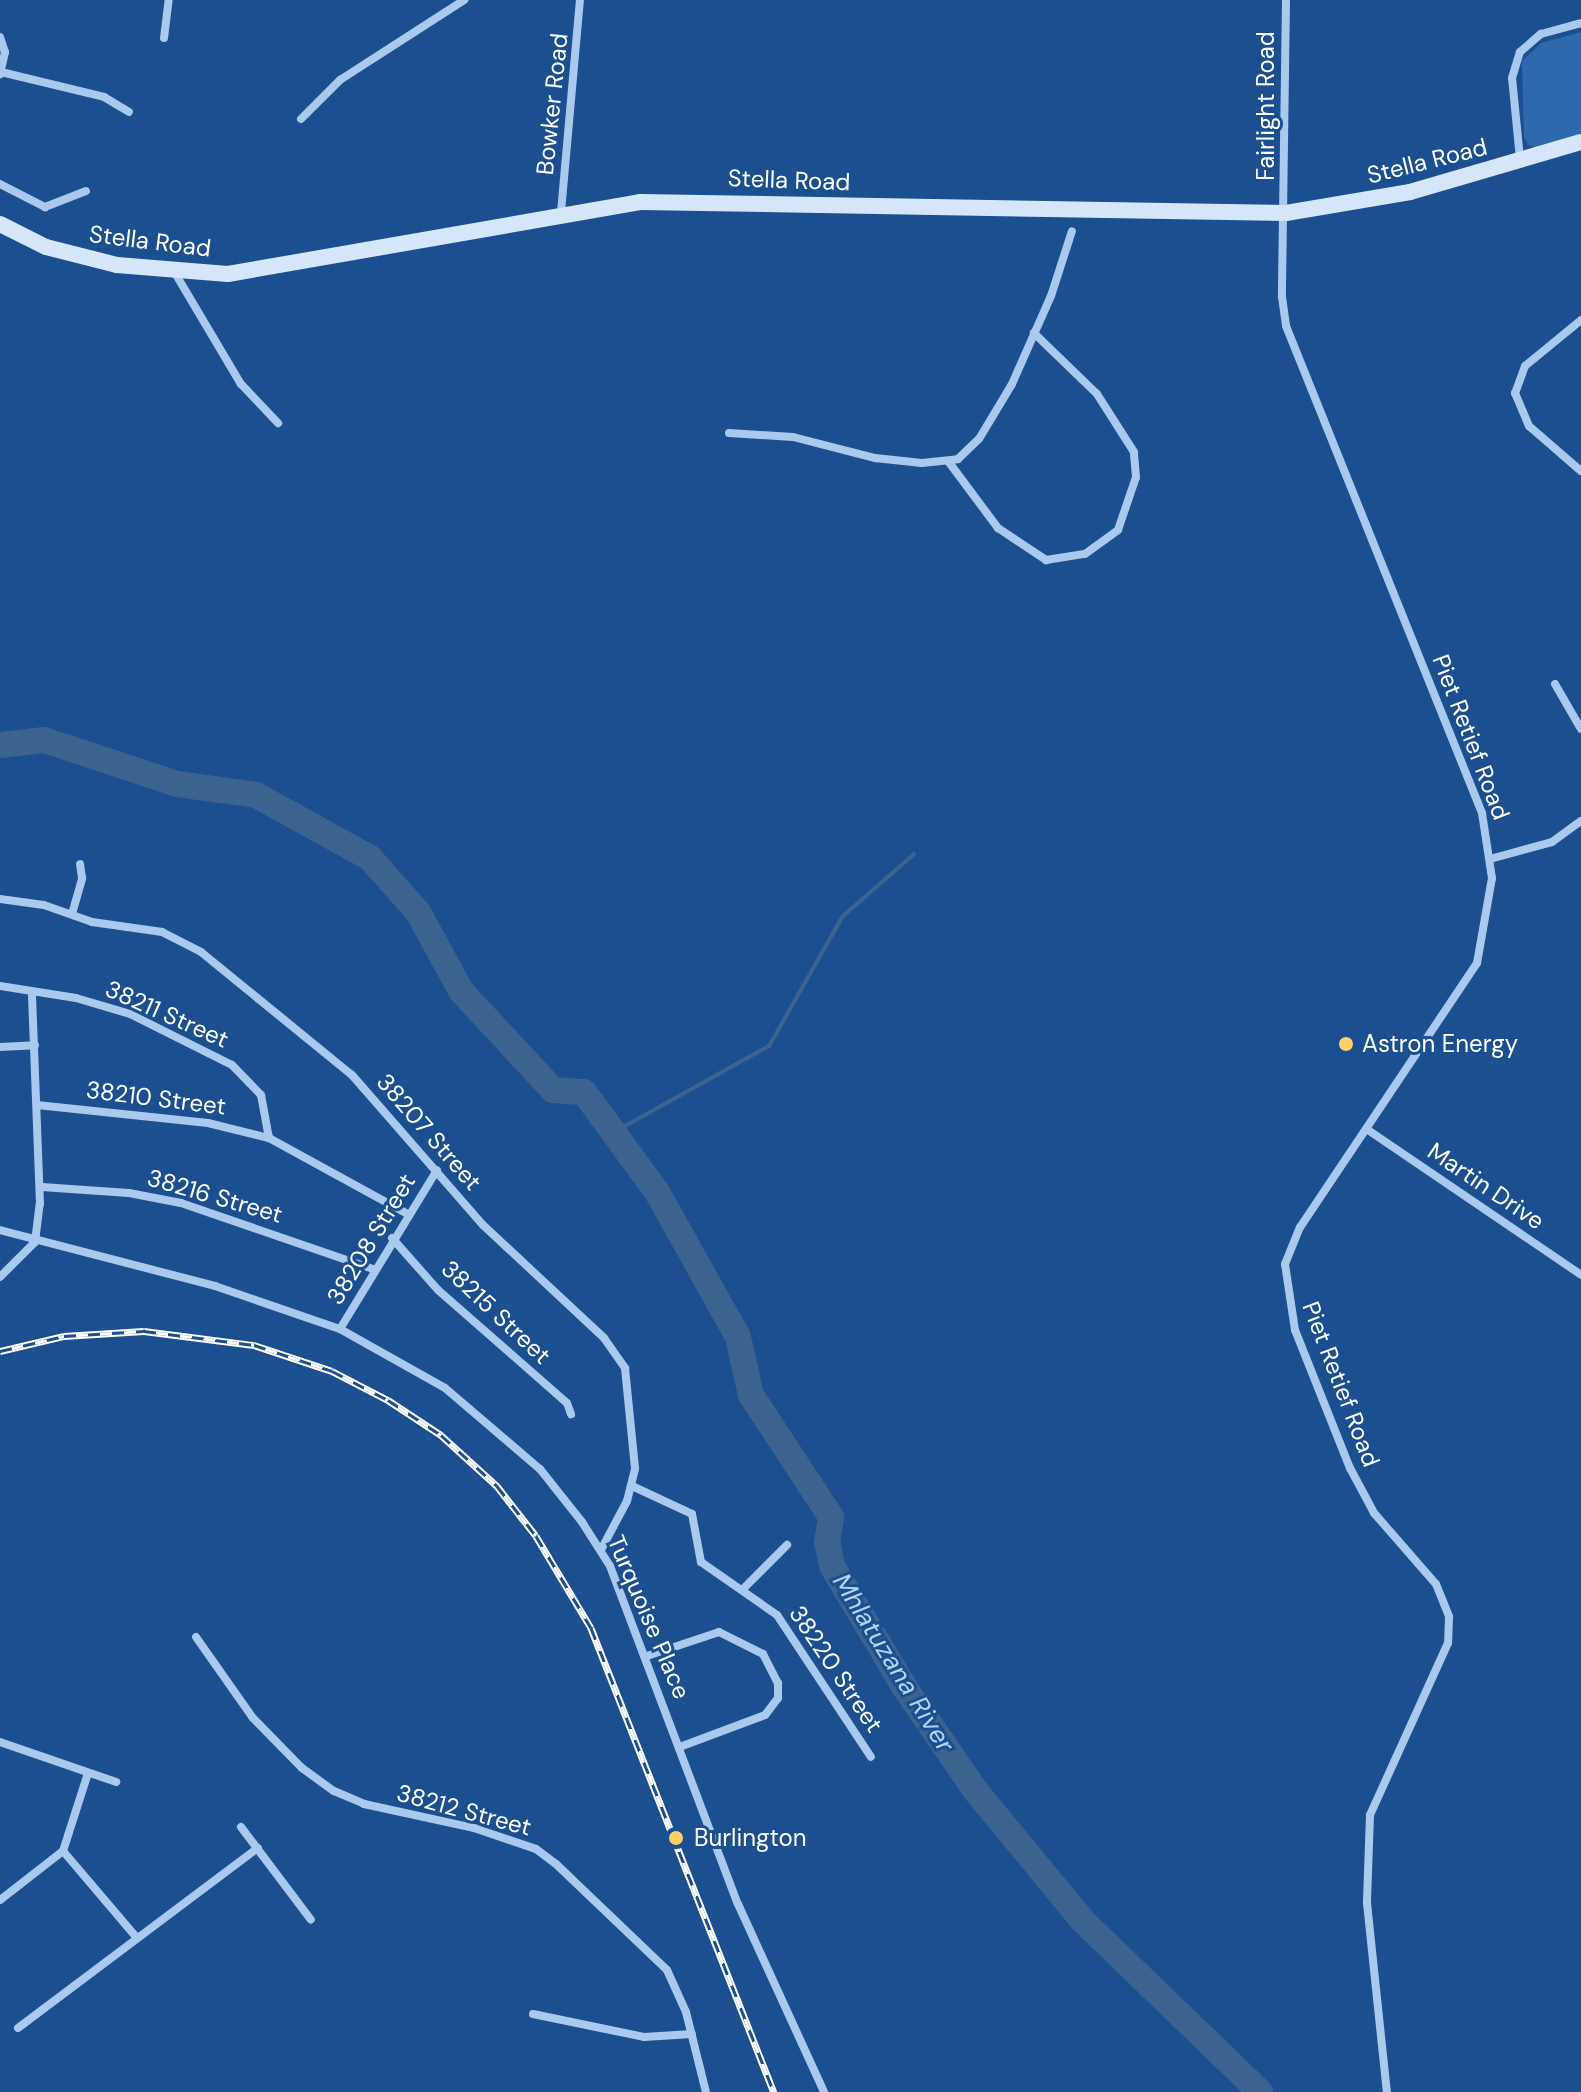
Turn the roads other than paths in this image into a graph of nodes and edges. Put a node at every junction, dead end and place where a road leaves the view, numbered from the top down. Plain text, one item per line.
1 (169, 0) edge
2 (464, 0) edge
3 (580, 0) edge
4 (1286, 0) edge
5 (1581, 23) edge
6 (0, 37) edge
7 (164, 38) dead end
8 (0, 74) edge
9 (129, 112) dead end
10 (301, 119) dead end
11 (1581, 142) edge
12 (1520, 162) junction
13 (0, 184) edge
14 (86, 191) dead end
15 (561, 212) junction
16 (1286, 213) junction
17 (0, 224) edge
18 (1072, 231) dead end
19 (175, 273) junction
20 (1581, 320) edge
21 (1034, 333) junction
22 (278, 423) dead end
23 (729, 433) dead end
24 (948, 461) junction
25 (1581, 471) edge
26 (1555, 684) dead end
27 (1581, 729) edge
28 (1581, 821) edge
29 (1490, 859) junction
30 (80, 864) dead end
31 (0, 899) edge
32 (72, 914) junction
33 (0, 986) edge
34 (32, 994) junction
35 (35, 1045) junction
36 (0, 1047) edge
37 (37, 1105) junction
38 (1368, 1130) junction
39 (269, 1138) junction
40 (437, 1170) junction
41 (42, 1187) junction
42 (406, 1213) junction
43 (0, 1230) edge
44 (392, 1238) junction
45 (35, 1242) junction
46 (373, 1269) junction
47 (1581, 1275) edge
48 (0, 1277) edge
49 (340, 1329) junction
50 (571, 1414) dead end
51 (632, 1486) junction
52 (787, 1545) dead end
53 (601, 1550) junction
54 (744, 1588) junction
55 (196, 1637) dead end
56 (647, 1656) junction
57 (0, 1742) edge
58 (682, 1746) junction
59 (871, 1757) dead end
60 (88, 1773) junction
61 (116, 1782) dead end
62 (241, 1827) dead end
63 (258, 1848) junction
64 (63, 1851) junction
65 (0, 1900) edge
66 (311, 1920) dead end
67 (137, 1938) junction
68 (533, 2014) dead end
69 (18, 2028) dead end
70 (692, 2034) junction
71 (706, 2092) edge
72 (824, 2092) edge
73 (1387, 2092) edge

1 - 7 street
2 - 10 street
3 - 15 street, Bowker Road
4 - 16 street, Fairlight Road
5 - 12 street
6 - 8 street
8 - 9 street
11 - 12 main road, Stella Road
12 - 16 main road, Stella Road
13 - 14 street
15 - 16 main road, Stella Road
15 - 19 main road, Stella Road
16 - 29 street, Piet Retief Road
17 - 19 main road, Stella Road
18 - 21 street
19 - 22 street
20 - 25 street
21 - 24 street
21 - 24 street
23 - 24 street
26 - 27 street
28 - 29 street
29 - 38 street, Piet Retief Road
30 - 32 street
31 - 32 street, 38207 Street
32 - 40 street, 38207 Street
33 - 34 street, 38211 Street
34 - 35 street
34 - 39 street, 38211 Street
35 - 36 street
35 - 37 street
37 - 39 street, 38210 Street
37 - 41 street
38 - 47 street, Martin Drive
38 - 73 street, Piet Retief Road
39 - 42 street, 38210 Street
40 - 42 street, 38208 Street
40 - 51 street, 38207 Street
41 - 45 street
41 - 46 street, 38216 Street
42 - 44 street, 38208 Street
43 - 45 street, Turquoise Place
44 - 46 street, 38208 Street
44 - 50 street, 38215 Street
45 - 48 street
45 - 49 street, Turquoise Place
46 - 49 street, 38208 Street
49 - 53 street, Turquoise Place
51 - 53 street, 38207 Street
51 - 54 street, 38220 Street
52 - 54 street
53 - 56 street, Turquoise Place
54 - 59 street, 38220 Street
55 - 70 street, 38212 Street
56 - 58 street, Turquoise Place
56 - 58 street
57 - 60 street
58 - 72 street, Turquoise Place
60 - 61 street
60 - 64 street
62 - 63 street
63 - 66 street
63 - 67 street
64 - 65 street
64 - 67 street
67 - 69 street
68 - 70 street
70 - 71 street, 38212 Street

